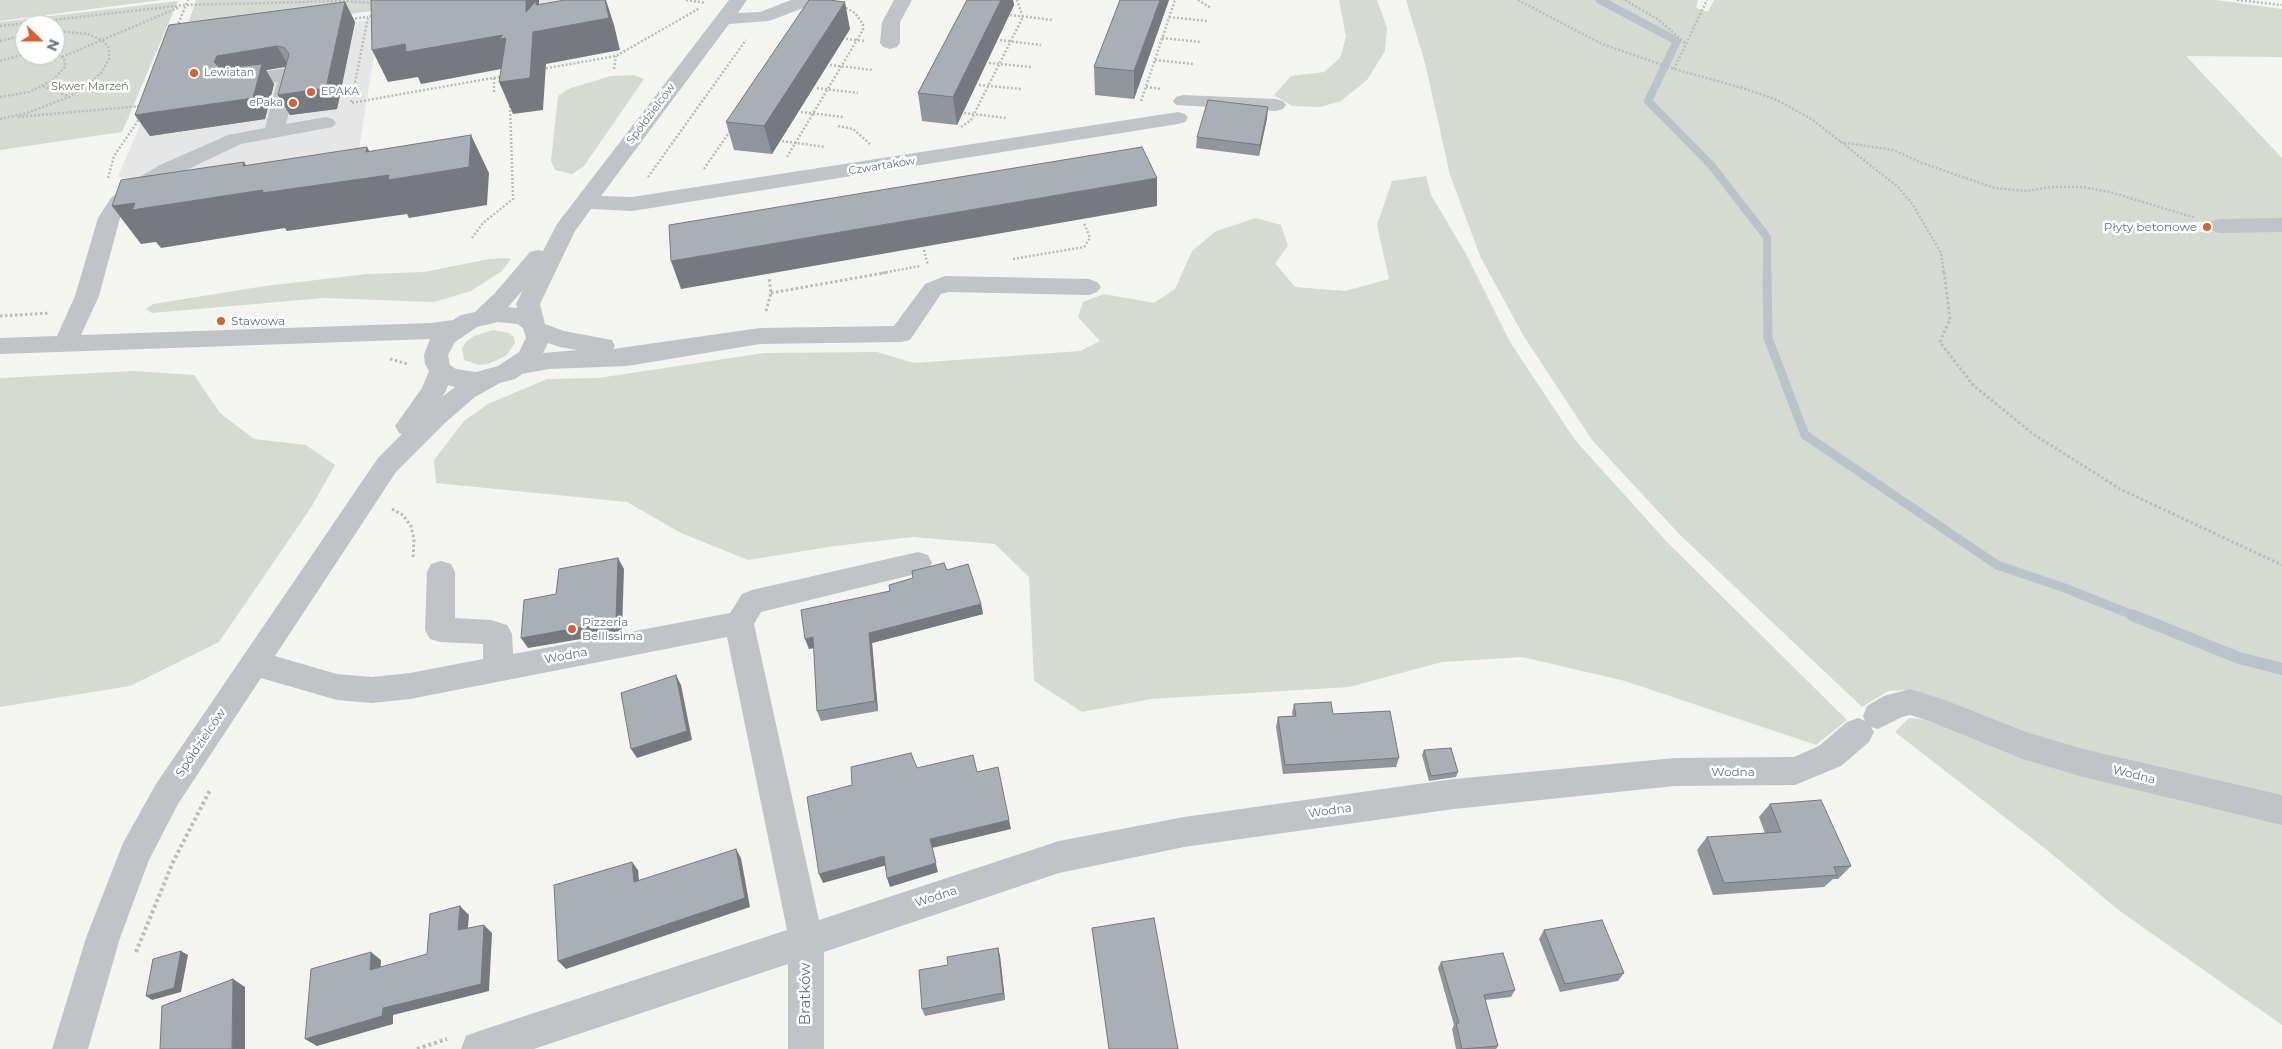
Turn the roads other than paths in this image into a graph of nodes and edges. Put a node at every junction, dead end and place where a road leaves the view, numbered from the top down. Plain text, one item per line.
1 (738, 0) edge
2 (808, 0) edge
3 (903, 0) edge
4 (724, 19) junction
5 (890, 43) dead end
6 (238, 81) edge
7 (1276, 105) dead end
8 (326, 123) dead end
9 (274, 132) junction
10 (595, 203) junction
11 (2282, 225) edge
12 (2220, 226) road end
13 (565, 229) junction
14 (1089, 287) dead end
15 (484, 316) junction
16 (534, 326) junction
17 (457, 328) junction
18 (332, 335) junction
19 (65, 344) junction
20 (0, 346) edge
21 (657, 352) junction
22 (519, 366) junction
23 (431, 368) junction
24 (492, 378) junction
25 (387, 464) junction
26 (918, 564) dead end
27 (441, 572) road end
28 (738, 624) junction
29 (254, 664) junction
30 (498, 669) junction
31 (2282, 810) edge
32 (806, 940) junction
33 (70, 1049) edge
34 (480, 1049) edge
35 (806, 1049) edge

1 - 4 street, Spółdzielców
2 - 4 street
3 - 5 street
4 - 10 street, Spółdzielców
6 - 9 street
7 - 10 street, Czwartaków
8 - 9 street
9 - 19 street
10 - 13 street, Spółdzielców
11 - 12 street
13 - 15 street, Spółdzielców
13 - 16 street, Spółdzielców
14 - 21 street
15 - 16 street
15 - 17 street
16 - 21 street
16 - 22 street, Spółdzielców
17 - 18 street
17 - 23 street, Spółdzielców
18 - 19 street
18 - 23 street
19 - 20 street
21 - 22 street
22 - 24 street, Spółdzielców
23 - 24 street
23 - 25 street, Spółdzielców
24 - 25 street, Spółdzielców
25 - 29 street, Spółdzielców
26 - 28 street
27 - 30 street
28 - 30 street, Wodna
28 - 32 street
29 - 30 street, Wodna
29 - 33 street, Spółdzielców
31 - 32 street, Wodna
32 - 34 street, Wodna
32 - 35 street, Bratków

